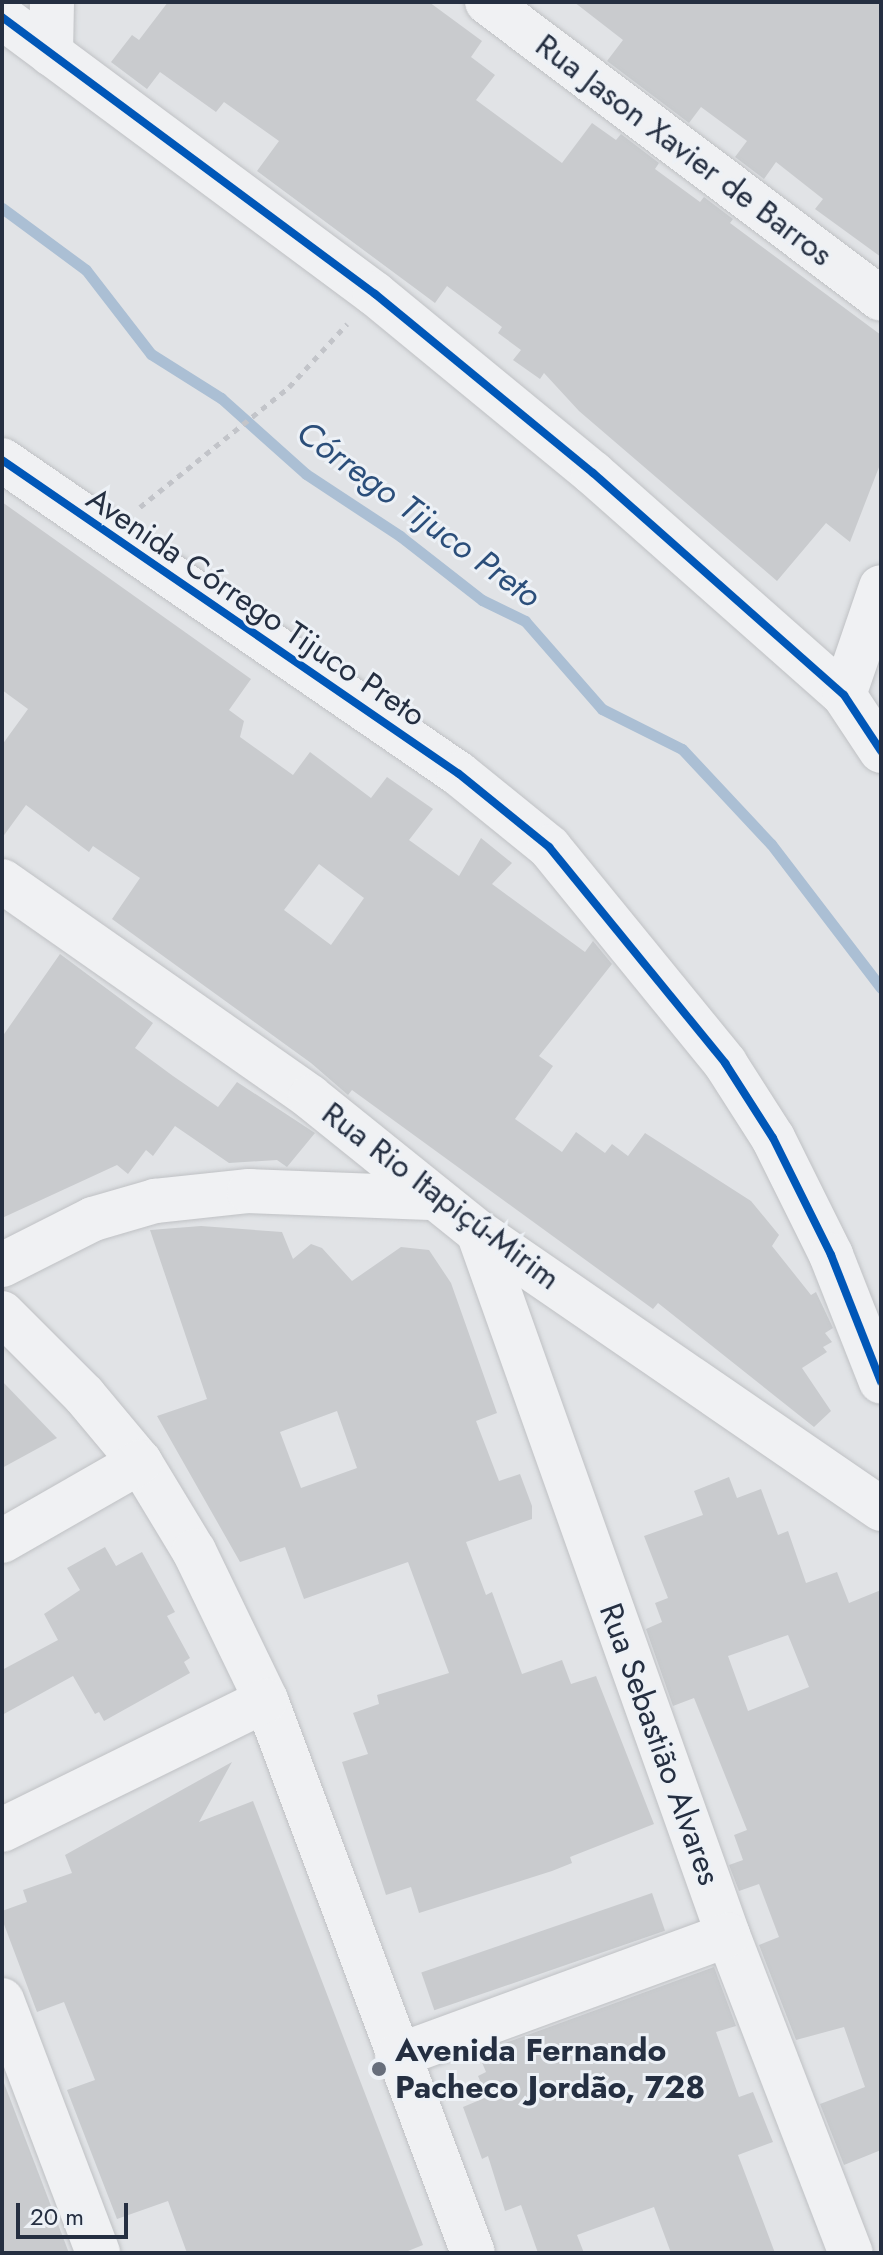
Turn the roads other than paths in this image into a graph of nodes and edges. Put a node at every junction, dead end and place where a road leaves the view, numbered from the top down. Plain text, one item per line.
1 (52, 2) edge
2 (487, 2) edge
3 (2, 17) edge
4 (51, 54) junction
5 (881, 299) edge
6 (2, 460) edge
7 (881, 587) edge
8 (844, 695) junction
9 (881, 751) edge
10 (2, 881) edge
11 (434, 1198) junction
12 (478, 1232) junction
13 (2, 1265) edge
14 (2, 1313) edge
15 (881, 1382) edge
16 (140, 1462) junction
17 (881, 1509) edge
18 (2, 1541) edge
19 (266, 1700) junction
20 (2, 1830) edge
21 (728, 1935) junction
22 (2, 2000) edge
23 (397, 2056) junction
24 (98, 2253) edge
25 (473, 2253) edge
26 (851, 2253) edge

1 - 4 street
2 - 5 street, Rua Jason Xavier de Barros
3 - 4 street
4 - 8 street
6 - 15 street, Avenida Córrego Tijuco Preto
7 - 8 street
8 - 9 street
10 - 11 street, Rua Rio Itapiçú-Mirim
11 - 12 street, Rua Rio Itapiçú-Mirim
11 - 13 street
12 - 17 street, Rua Rio Itapiçú-Mirim
12 - 21 street, Rua Sebastião Alvares
14 - 16 street
16 - 18 street
16 - 19 street
19 - 20 street
19 - 23 street
21 - 23 street
21 - 26 street, Rua Sebastião Alvares
22 - 24 street
23 - 25 street

